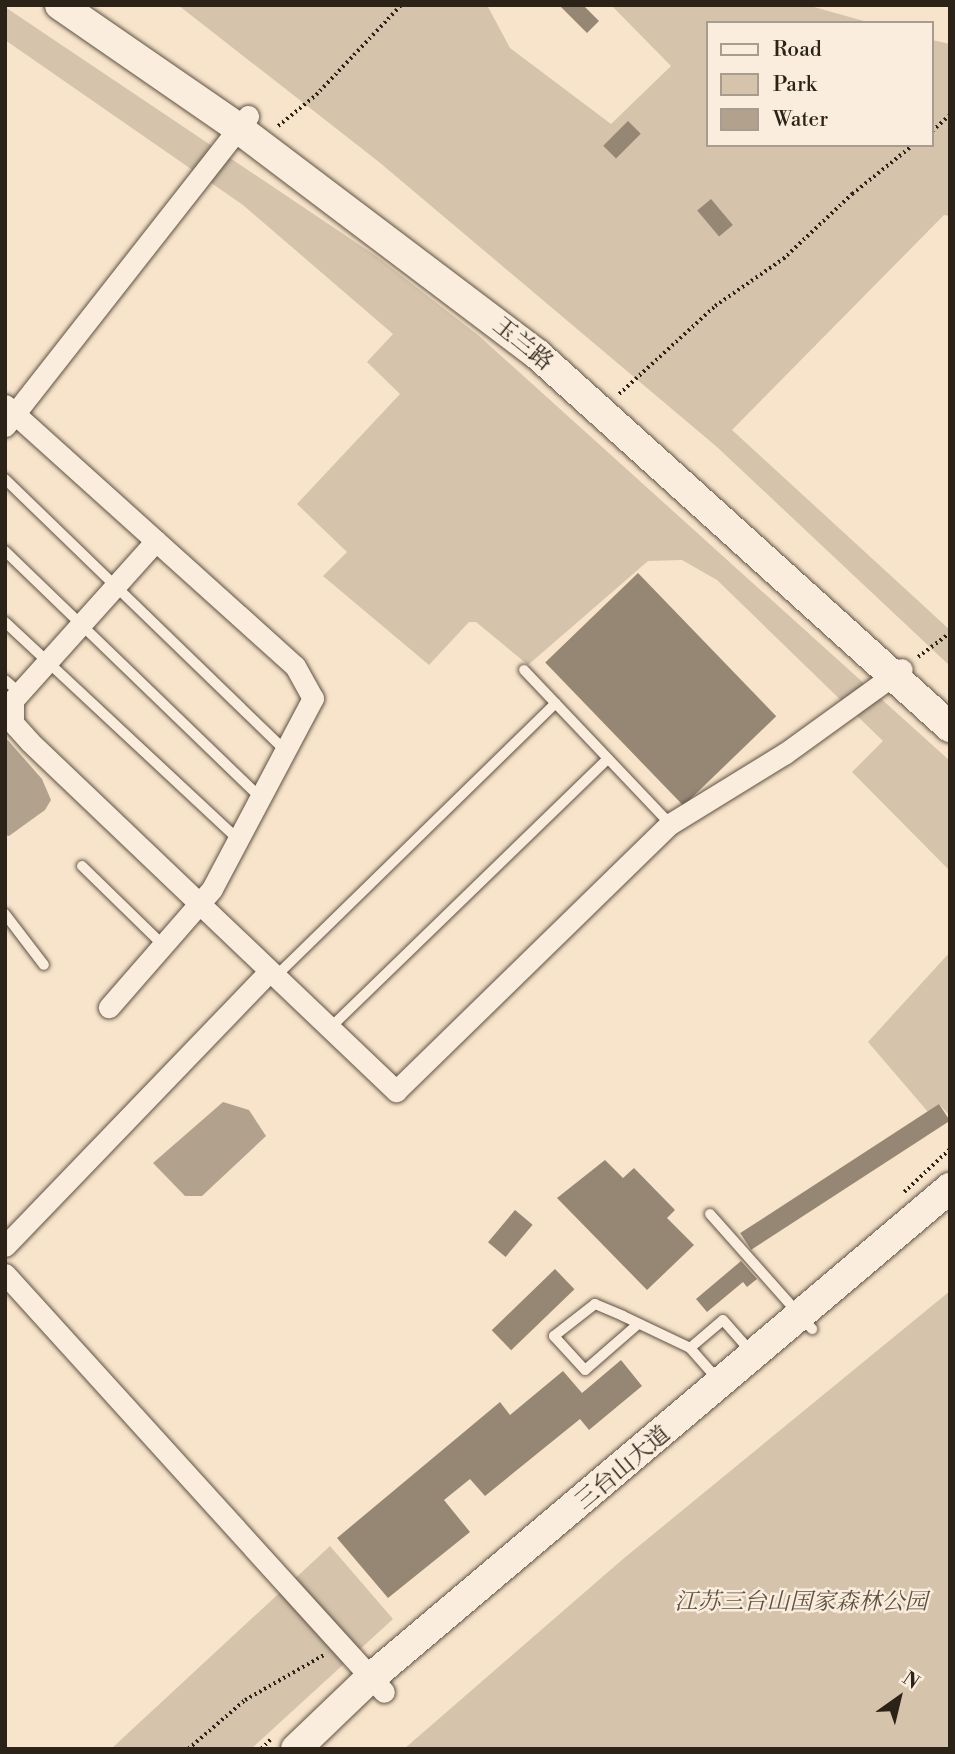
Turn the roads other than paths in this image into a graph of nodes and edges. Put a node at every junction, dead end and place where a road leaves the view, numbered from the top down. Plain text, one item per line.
1 (60, 5) edge
2 (88, 5) edge
3 (252, 125) junction
4 (9, 415) edge
5 (5, 479) edge
6 (156, 541) junction
7 (5, 551) edge
8 (116, 586) junction
9 (5, 622) edge
10 (81, 624) junction
11 (48, 662) junction
12 (524, 670) dead end
13 (900, 670) junction
14 (11, 695) edge
15 (556, 703) junction
16 (950, 708) edge
17 (950, 727) edge
18 (285, 750) junction
19 (608, 759) junction
20 (260, 797) junction
21 (670, 824) junction
22 (238, 839) junction
23 (82, 866) dead end
24 (198, 905) junction
25 (5, 914) edge
26 (163, 945) junction
27 (44, 965) dead end
28 (272, 974) junction
29 (109, 1007) dead end
30 (330, 1028) junction
31 (950, 1188) edge
32 (950, 1212) edge
33 (710, 1214) dead end
34 (5, 1246) edge
35 (5, 1274) edge
36 (806, 1322) junction
37 (638, 1324) junction
38 (690, 1348) junction
39 (755, 1356) junction
40 (722, 1384) junction
41 (370, 1677) junction
42 (296, 1749) edge
43 (322, 1749) edge

1 - 3 street, 玉兰路
2 - 3 street, 玉兰路
3 - 4 street
3 - 13 street, 玉兰路
3 - 13 street, 玉兰路
4 - 6 street
5 - 8 lane
6 - 8 street
6 - 18 street
7 - 10 lane
8 - 10 street
8 - 18 lane
9 - 11 lane
10 - 11 street
10 - 20 lane
11 - 14 street
11 - 22 lane
12 - 15 lane
13 - 16 street, 玉兰路
13 - 17 street, 玉兰路
13 - 21 street
14 - 24 street
15 - 19 lane
15 - 28 lane
18 - 20 street
19 - 21 lane
19 - 30 lane
20 - 22 street
21 - 30 street
22 - 24 street
23 - 26 lane
24 - 26 street
24 - 28 street
25 - 27 lane
26 - 29 street
28 - 30 street
28 - 34 street
31 - 36 street, 三台山大道
32 - 36 street, 三台山大道
33 - 36 lane
35 - 41 street
36 - 39 street, 三台山大道
36 - 41 street, 三台山大道
37 - 37 lane
37 - 38 lane
38 - 39 lane
38 - 40 lane
39 - 40 street, 三台山大道
40 - 41 street, 三台山大道
41 - 42 street, 三台山大道
41 - 43 street, 三台山大道

